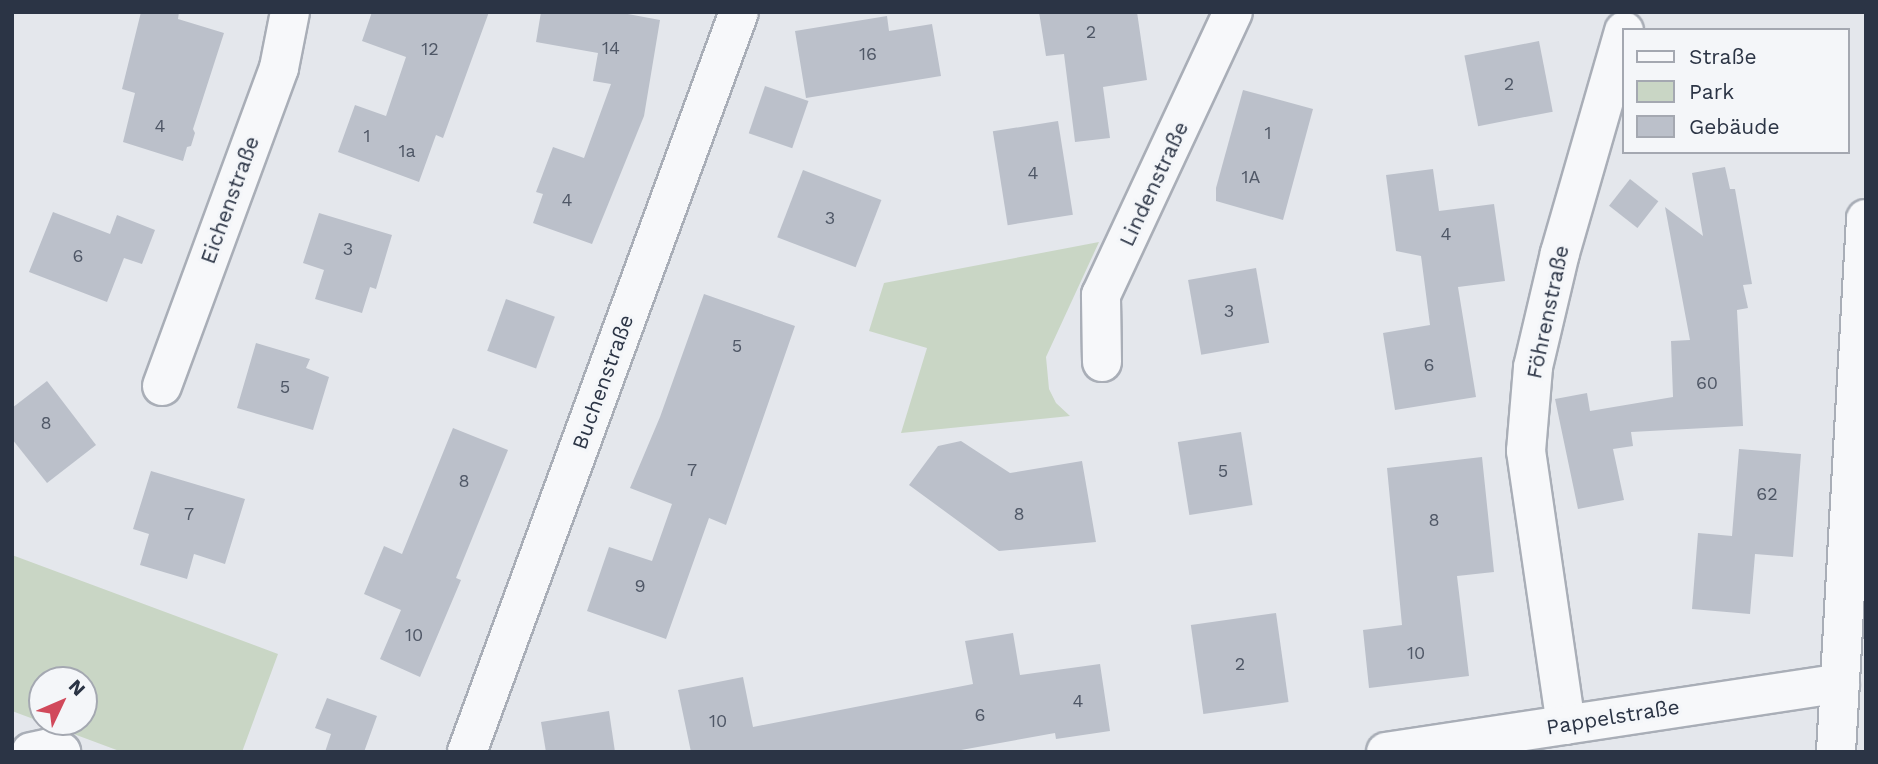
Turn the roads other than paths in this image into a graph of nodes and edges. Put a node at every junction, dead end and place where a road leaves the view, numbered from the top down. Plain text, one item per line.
1 (290, 12) edge
2 (739, 12) edge
3 (1233, 12) edge
4 (1622, 37) edge
5 (1866, 219) edge
6 (1862, 326) edge
7 (1102, 362) dead end
8 (162, 386) dead end
9 (1840, 683) junction
10 (1566, 724) junction
11 (1467, 746) edge
12 (31, 752) edge
13 (61, 752) edge
14 (467, 752) edge
15 (1386, 752) edge
16 (1836, 752) edge

1 - 8 street, Eichenstraße
2 - 14 street, Buchenstraße
3 - 7 street, Lindenstraße
4 - 10 street, Föhrenstraße
5 - 6 street
6 - 9 street
9 - 10 street, Pappelstraße
9 - 16 street
10 - 11 street, Pappelstraße
11 - 15 street, Pappelstraße
12 - 13 street

